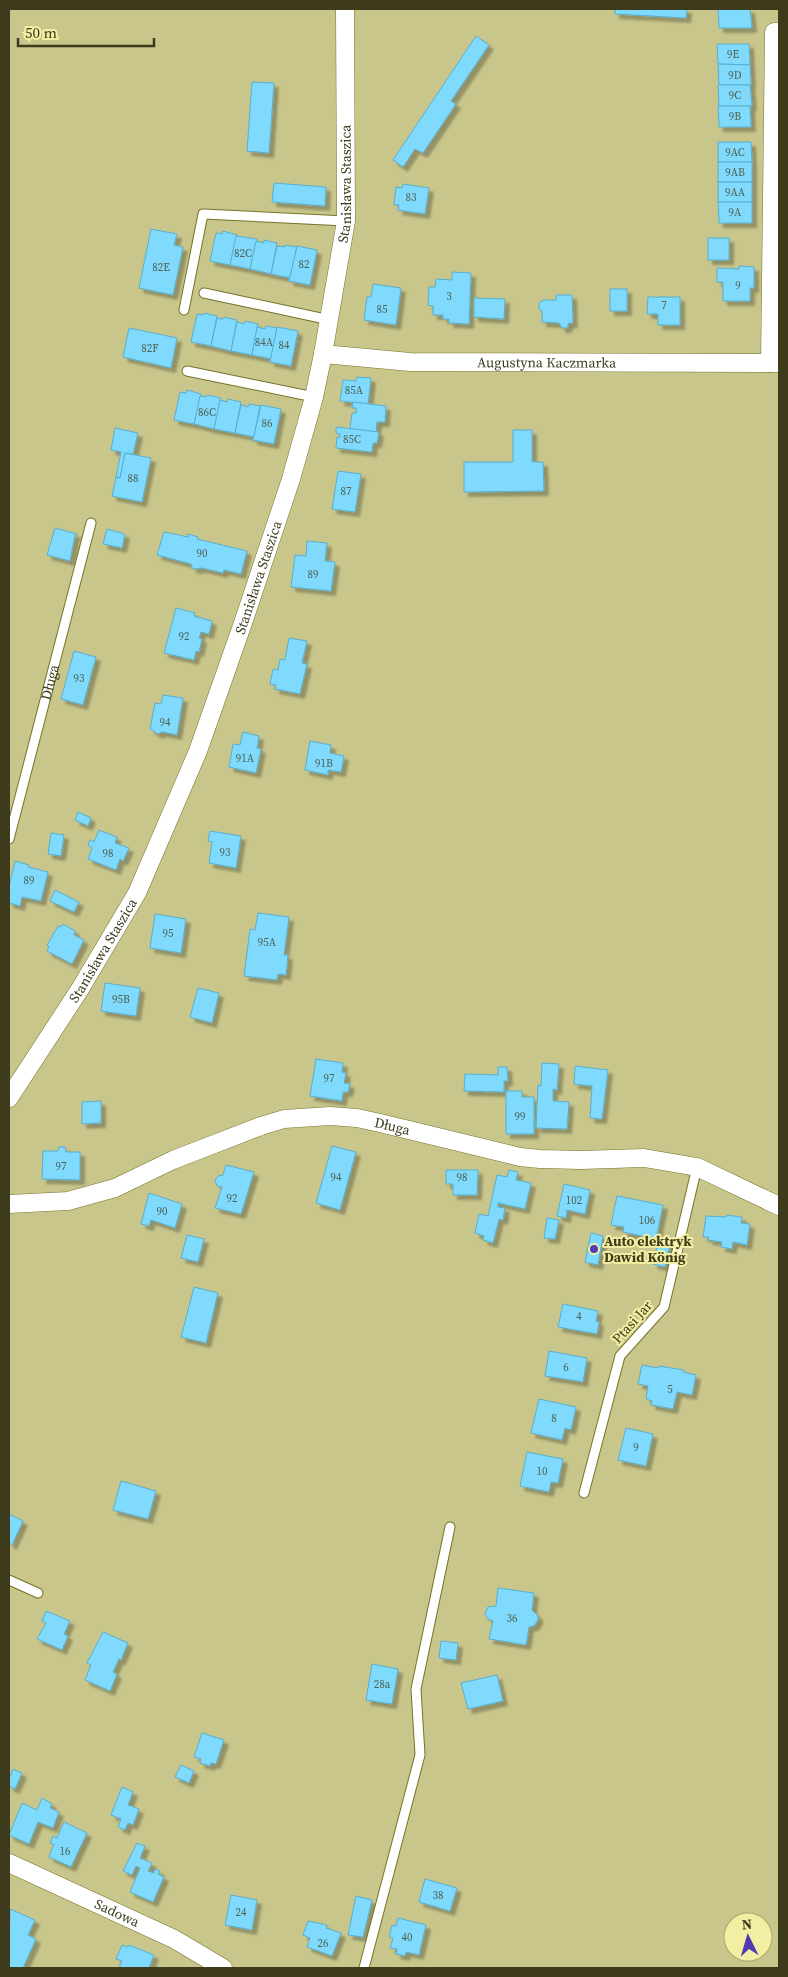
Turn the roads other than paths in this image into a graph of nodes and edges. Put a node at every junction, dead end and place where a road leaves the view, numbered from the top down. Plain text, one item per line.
1 (345, 9) edge
2 (779, 32) edge
3 (346, 221) junction
4 (204, 293) dead end
5 (184, 310) dead end
6 (330, 320) junction
7 (323, 354) junction
8 (774, 363) edge
9 (187, 371) dead end
10 (314, 397) junction
11 (91, 523) dead end
12 (9, 839) edge
13 (9, 1098) edge
14 (697, 1167) junction
15 (9, 1204) edge
16 (779, 1206) edge
17 (584, 1493) dead end
18 (450, 1527) dead end
19 (9, 1580) edge
20 (38, 1593) dead end
21 (9, 1862) edge
22 (223, 1968) edge
23 (364, 1968) edge

1 - 3 street, Stanisława Staszica
2 - 8 street, Augustyna Kaczmarka
3 - 5 lane
3 - 6 street, Stanisława Staszica
4 - 6 lane
6 - 7 street, Stanisława Staszica
7 - 8 street, Augustyna Kaczmarka
7 - 10 street, Stanisława Staszica
9 - 10 lane
10 - 13 street, Stanisława Staszica
11 - 12 lane, Długa
14 - 15 street, Długa
14 - 16 street, Długa
14 - 17 lane, Ptasi Jar
18 - 23 lane
19 - 20 lane
21 - 22 street, Sadowa

